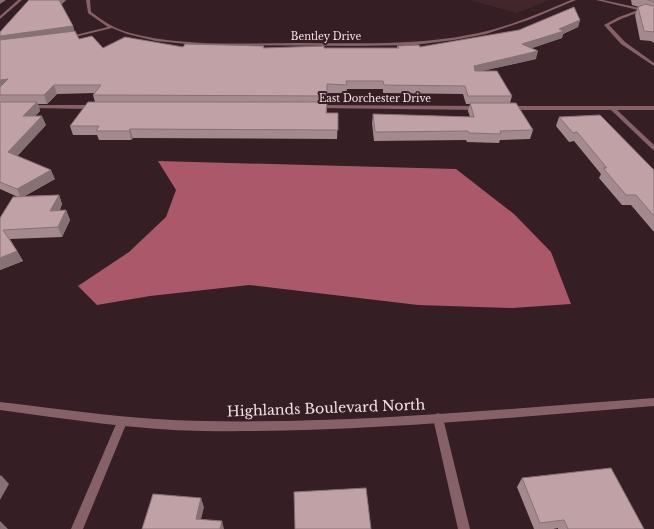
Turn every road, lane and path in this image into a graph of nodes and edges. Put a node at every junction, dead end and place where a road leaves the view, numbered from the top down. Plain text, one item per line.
1 (20, 0) edge
2 (88, 0) edge
3 (574, 0) edge
4 (598, 0) edge
5 (642, 10) junction
6 (654, 12) edge
7 (0, 18) edge
8 (112, 27) junction
9 (61, 39) edge
10 (654, 65) edge
11 (24, 107) edge
12 (103, 107) edge
13 (309, 107) edge
14 (484, 108) edge
15 (500, 108) edge
16 (612, 108) junction
17 (654, 108) edge
18 (654, 148) edge
19 (654, 402) edge
20 (0, 406) edge
21 (438, 418) junction
22 (122, 422) junction
23 (77, 529) edge
24 (464, 529) edge

1 - 7 street
2 - 8 street, Bentley Drive
3 - 8 street, Bentley Drive
4 - 5 street
5 - 6 street
5 - 10 street
8 - 9 street
11 - 12 street
13 - 14 street, East Dorchester Drive
15 - 16 street
16 - 17 street
16 - 18 street
19 - 21 street, Highlands Boulevard North
20 - 22 street, Highlands Boulevard North
21 - 22 street, Highlands Boulevard North
21 - 24 street
22 - 23 street

